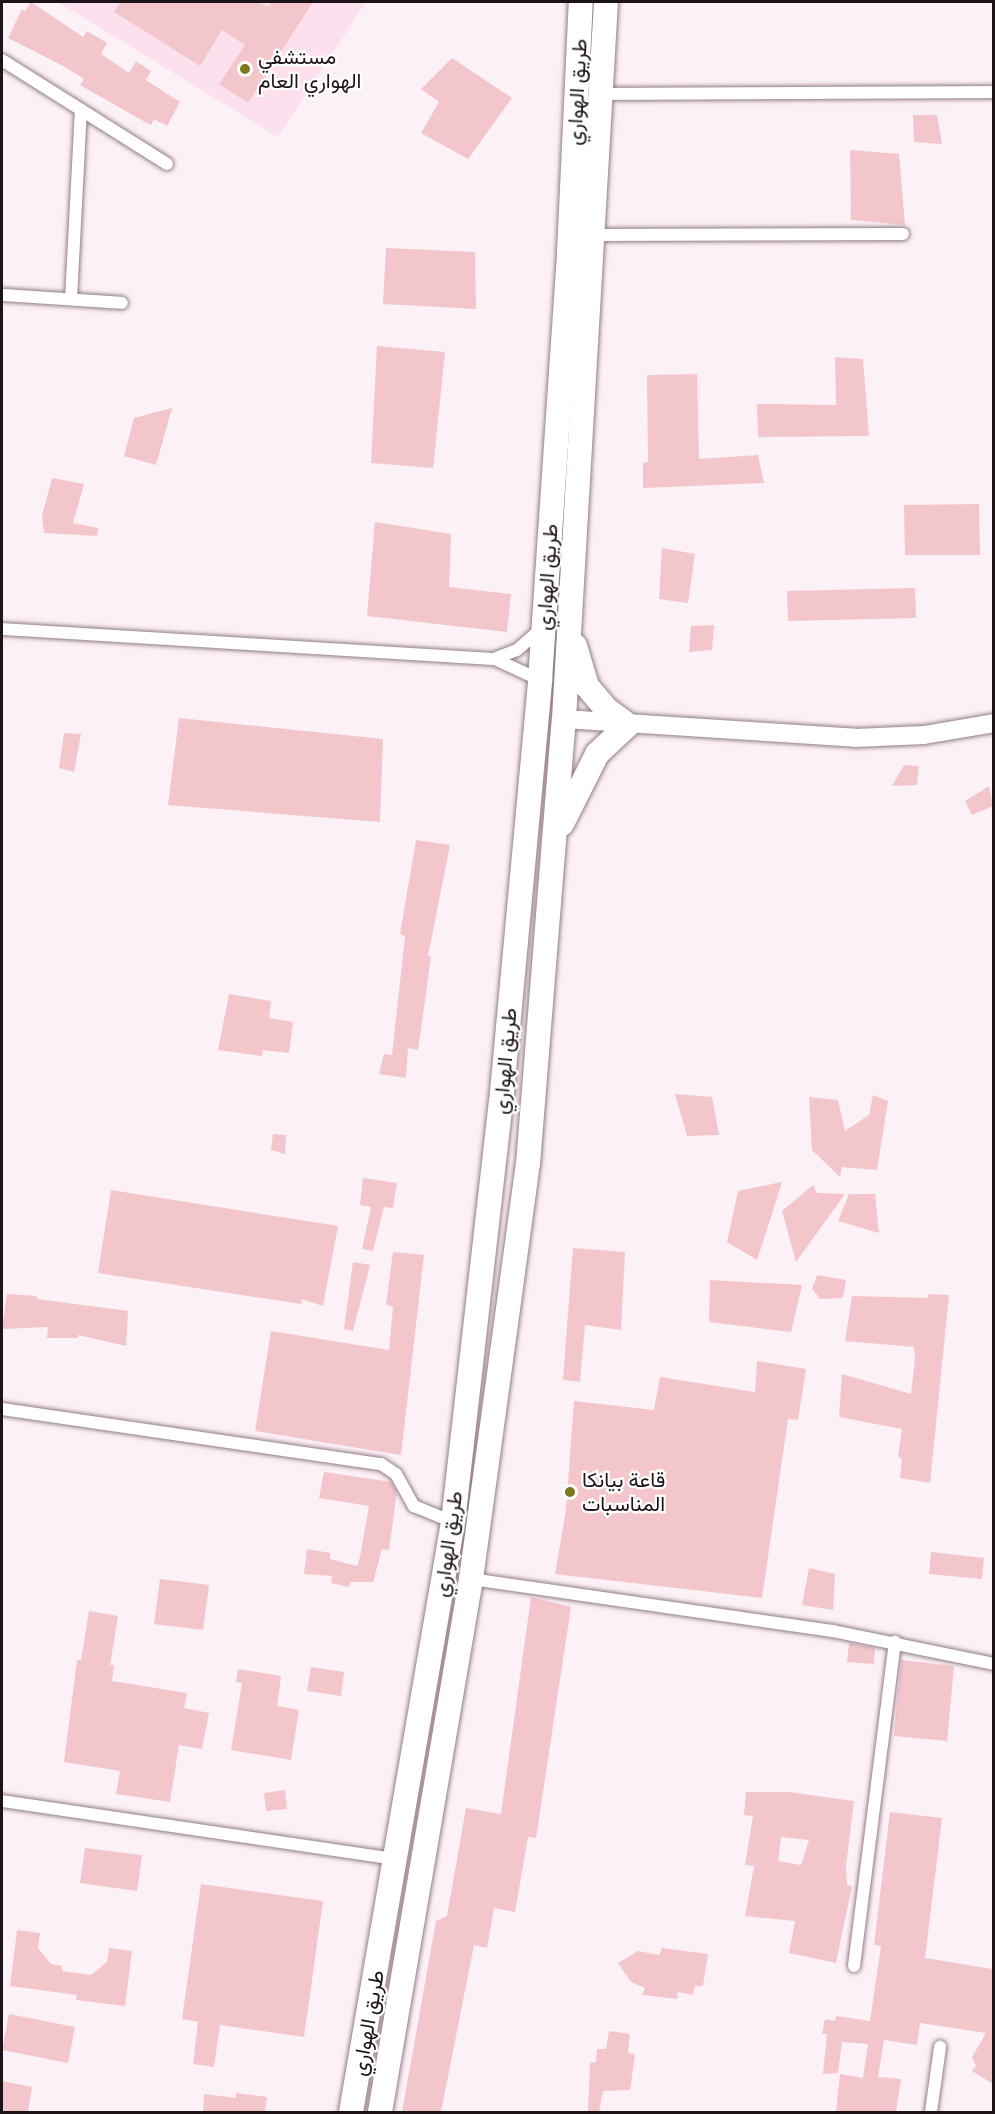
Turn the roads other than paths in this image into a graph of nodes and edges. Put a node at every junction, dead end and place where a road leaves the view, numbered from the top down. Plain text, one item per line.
1 (581, 2) edge
2 (606, 2) edge
3 (2, 60) edge
4 (993, 92) edge
5 (600, 94) junction
6 (81, 110) junction
7 (167, 164) dead end
8 (903, 234) dead end
9 (592, 236) junction
10 (2, 295) edge
11 (71, 299) junction
12 (122, 303) dead end
13 (570, 620) junction
14 (543, 626) junction
15 (2, 629) edge
16 (495, 659) junction
17 (540, 680) junction
18 (564, 718) junction
19 (993, 723) edge
20 (628, 725) junction
21 (555, 840) junction
22 (2, 1409) edge
23 (463, 1434) junction
24 (488, 1437) junction
25 (453, 1522) junction
26 (471, 1579) junction
27 (895, 1642) junction
28 (993, 1664) edge
29 (2, 1801) edge
30 (397, 1859) junction
31 (854, 1966) dead end
32 (940, 2047) dead end
33 (351, 2112) edge
34 (380, 2112) edge
35 (931, 2112) edge

1 - 14 highway, طريق الهواري
2 - 5 highway, طريق الهواري
3 - 6 street
4 - 5 street
5 - 9 highway, طريق الهواري
6 - 7 street
6 - 11 street
8 - 9 street
9 - 13 highway, طريق الهواري
10 - 11 street
11 - 12 street
13 - 18 highway, طريق الهواري
13 - 20 highway
14 - 16 street
14 - 17 highway, طريق الهواري
15 - 16 street
16 - 17 street
17 - 23 highway, طريق الهواري
18 - 20 street
18 - 21 highway, طريق الهواري
19 - 20 street
20 - 21 highway
21 - 24 highway, طريق الهواري
22 - 25 street
23 - 24 highway
23 - 25 highway, طريق الهواري
24 - 26 highway, طريق الهواري
25 - 30 highway, طريق الهواري
26 - 27 street
26 - 34 highway, طريق الهواري
27 - 28 street
27 - 31 street
29 - 30 street
30 - 33 highway, طريق الهواري
32 - 35 street

